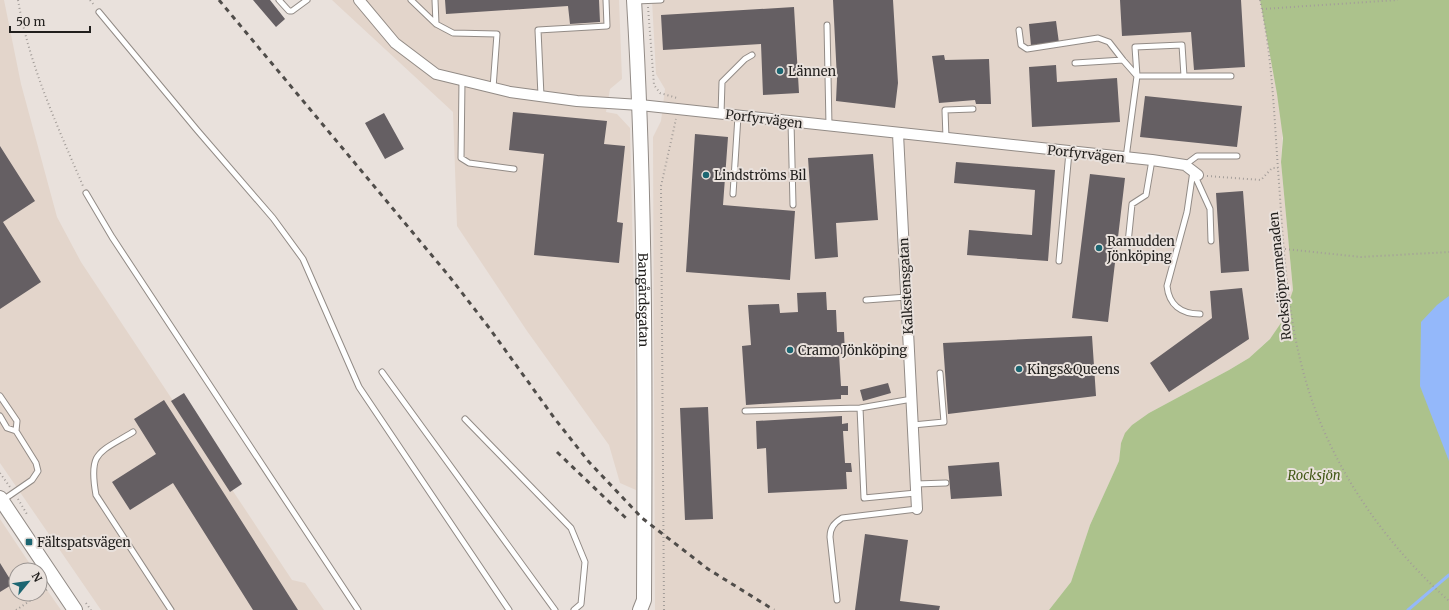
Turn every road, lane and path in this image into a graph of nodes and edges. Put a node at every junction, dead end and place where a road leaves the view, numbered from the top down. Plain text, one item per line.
1 (18, 0) edge
2 (279, 0) edge
3 (307, 0) edge
4 (359, 0) edge
5 (411, 0) edge
6 (434, 0) edge
7 (606, 0) edge
8 (660, 0) edge
9 (1260, 0) edge
10 (1398, 0) edge
11 (638, 1) edge
12 (1262, 9) junction
13 (99, 12) dead end
14 (436, 24) junction
15 (827, 25) dead end
16 (1019, 30) dead end
17 (752, 55) dead end
18 (1123, 60) junction
19 (1075, 63) dead end
20 (1137, 76) junction
21 (1184, 76) junction
22 (1231, 76) dead end
23 (462, 81) junction
24 (493, 88) junction
25 (541, 96) junction
26 (640, 105) junction
27 (677, 109) junction
28 (973, 109) dead end
29 (721, 114) junction
30 (738, 116) junction
31 (791, 122) junction
32 (829, 126) junction
33 (898, 134) junction
34 (946, 139) junction
35 (1069, 152) junction
36 (1237, 156) dead end
37 (1126, 158) junction
38 (1152, 160) junction
39 (1278, 168) junction
40 (514, 169) dead end
41 (1192, 170) junction
42 (86, 193) joint
43 (733, 194) dead end
44 (793, 205) dead end
45 (1211, 241) dead end
46 (1128, 243) dead end
47 (1285, 249) junction
48 (1449, 252) edge
49 (1059, 261) dead end
50 (907, 297) junction
51 (866, 300) dead end
52 (1200, 314) dead end
53 (896, 352) dead end
54 (910, 352) junction
55 (382, 372) dead end
56 (940, 373) dead end
57 (0, 396) edge
58 (912, 399) junction
59 (860, 408) junction
60 (745, 410) dead end
61 (0, 416) edge
62 (465, 419) dead end
63 (913, 425) junction
64 (16, 431) junction
65 (133, 432) dead end
66 (946, 483) dead end
67 (916, 488) junction
68 (1, 499) edge
69 (917, 509) joint
70 (57, 583) junction
71 (837, 600) dead end
72 (1449, 601) edge
73 (644, 608) edge
74 (16, 610) edge
75 (75, 610) edge
76 (171, 610) edge
77 (358, 610) edge
78 (509, 610) edge
79 (555, 610) edge
80 (574, 610) edge
81 (664, 610) edge

1 - 42 path
2 - 3 lane
4 - 23 street, Porfyrvägen
5 - 14 lane
6 - 14 lane
7 - 25 lane
8 - 11 lane
9 - 12 path, Rocksjöpromenaden
10 - 12 path
11 - 26 main road, Bangårdsgatan
11 - 27 path
12 - 39 path, Rocksjöpromenaden
13 - 78 lane
14 - 24 lane
15 - 32 lane
16 - 18 lane
17 - 29 lane
18 - 19 lane
18 - 20 lane
20 - 21 lane
20 - 21 lane
20 - 37 lane
21 - 22 lane
23 - 24 street, Porfyrvägen
23 - 40 lane
24 - 25 street, Porfyrvägen
25 - 26 street, Porfyrvägen
26 - 27 street, Porfyrvägen
26 - 73 main road, Bangårdsgatan
27 - 29 street, Porfyrvägen
27 - 81 path
28 - 34 lane
29 - 30 street, Porfyrvägen
30 - 31 street, Porfyrvägen
30 - 43 lane
31 - 32 street, Porfyrvägen
31 - 44 lane
32 - 33 street, Porfyrvägen
33 - 34 street, Porfyrvägen
33 - 50 street, Kalkstensgatan
34 - 35 street, Porfyrvägen
35 - 37 street, Porfyrvägen
35 - 49 lane
36 - 41 lane
37 - 38 street, Porfyrvägen
38 - 41 street, Porfyrvägen
38 - 46 lane
39 - 41 path
39 - 47 path, Rocksjöpromenaden
41 - 45 lane
41 - 52 lane
42 - 77 lane
47 - 48 path
47 - 72 path, Rocksjöpromenaden
50 - 51 lane
50 - 54 street, Kalkstensgatan
53 - 54 lane
54 - 58 street, Kalkstensgatan
55 - 79 lane
56 - 63 lane
57 - 64 lane
58 - 59 lane
58 - 63 street, Kalkstensgatan
59 - 60 lane
59 - 67 lane
61 - 64 lane
62 - 80 lane
63 - 67 street, Kalkstensgatan
64 - 68 lane
65 - 76 lane
66 - 67 lane
67 - 69 street, Kalkstensgatan
68 - 70 main road
69 - 71 lane
70 - 74 path
70 - 75 main road

